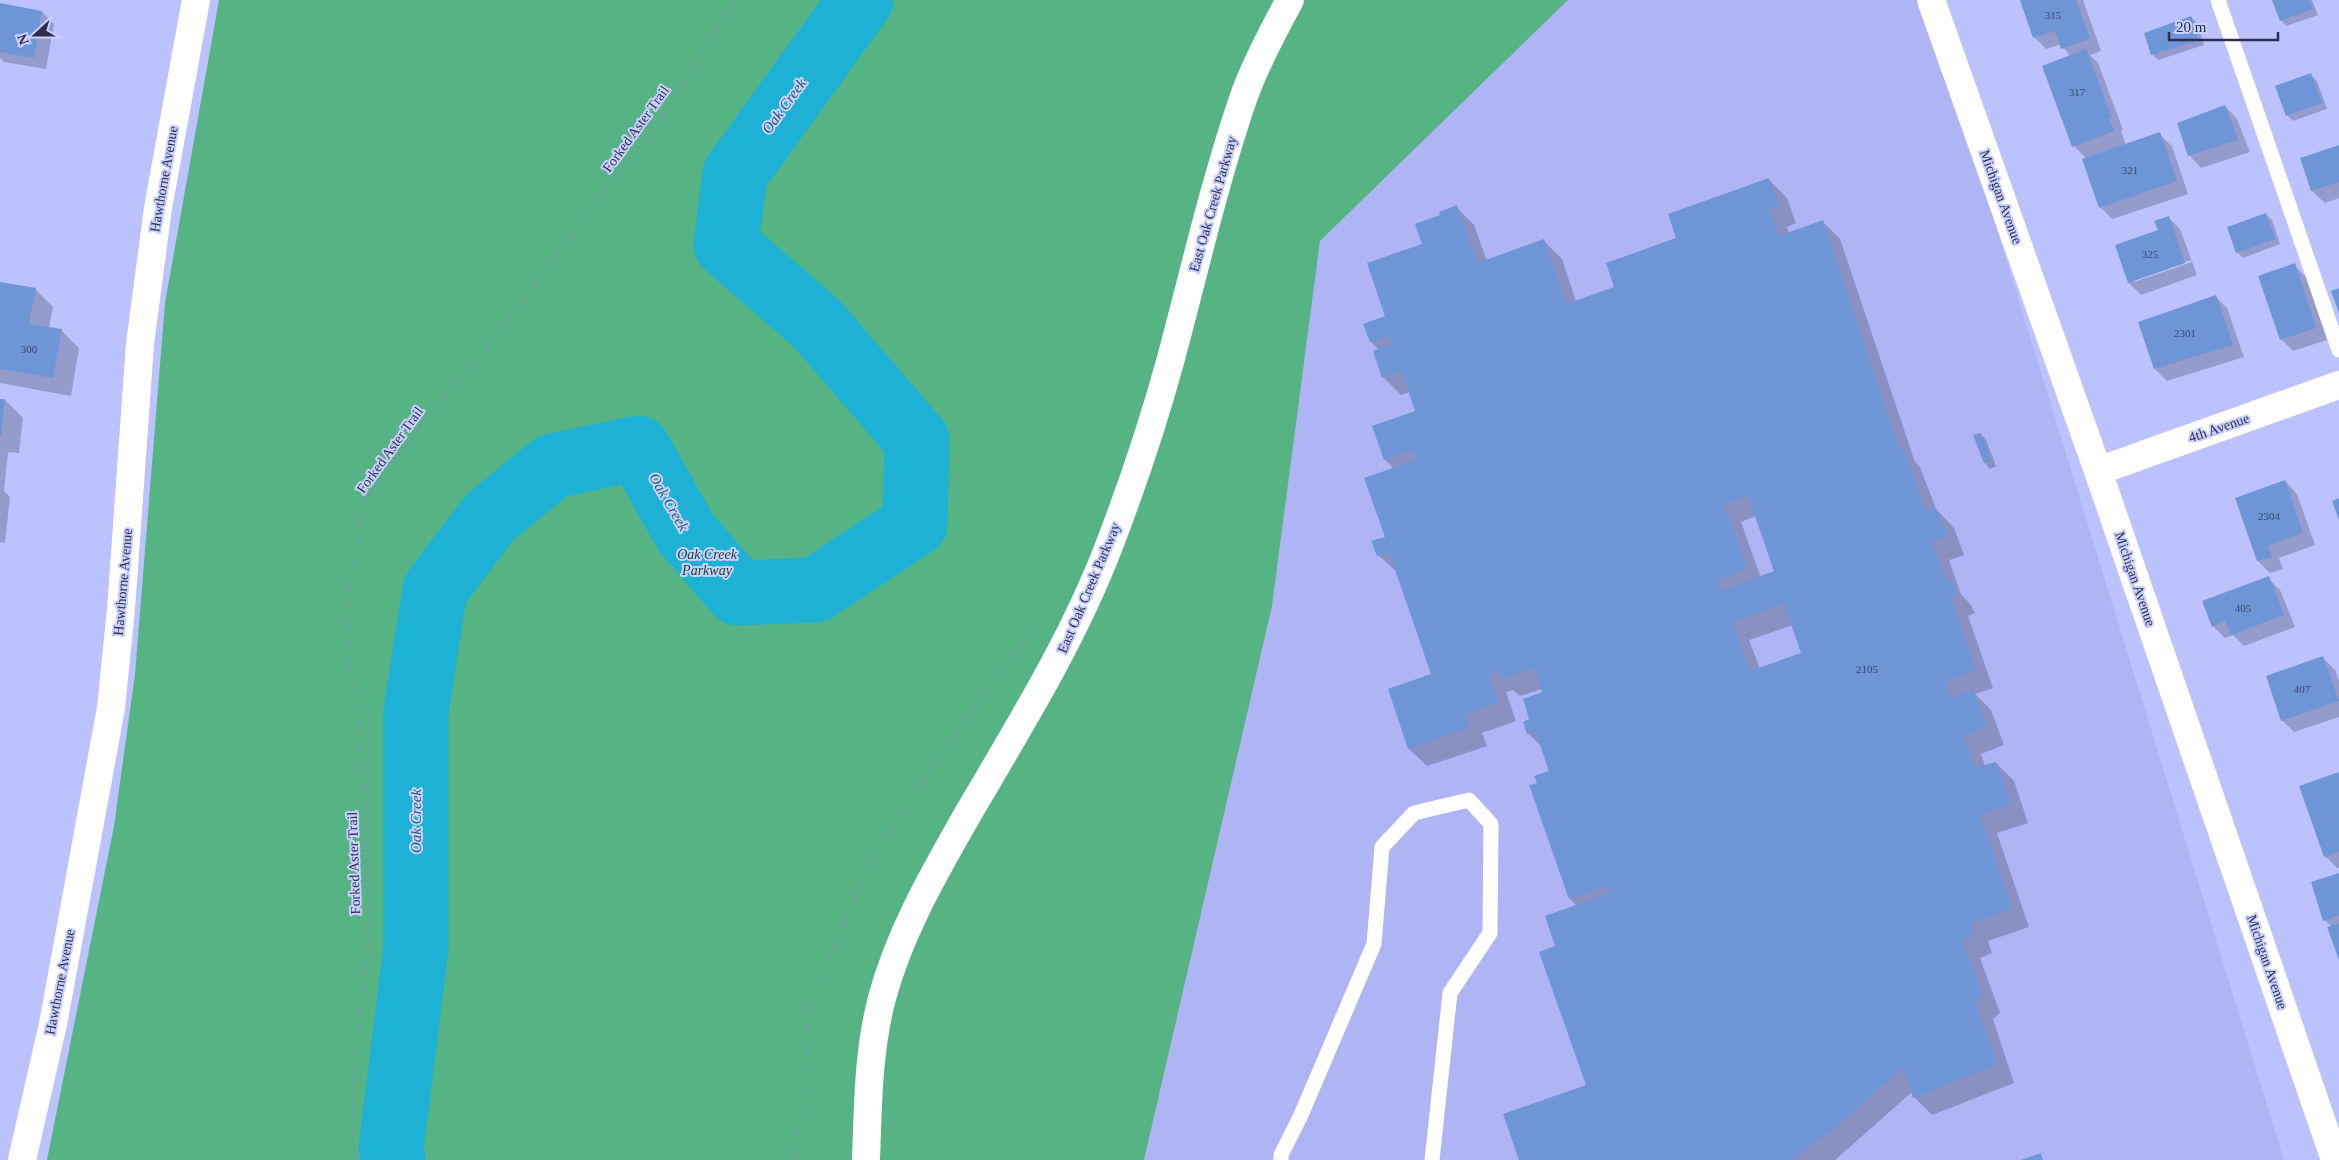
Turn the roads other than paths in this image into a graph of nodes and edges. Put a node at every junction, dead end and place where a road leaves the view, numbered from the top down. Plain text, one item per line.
1 (196, 0) edge
2 (1290, 0) edge
3 (1931, 0) edge
4 (2218, 0) edge
5 (2339, 350) edge
6 (2339, 385) edge
7 (2098, 471) junction
8 (22, 1160) edge
9 (866, 1160) edge
10 (1281, 1160) edge
11 (1432, 1160) edge
12 (2334, 1160) edge

1 - 8 street, Hawthorne Avenue
2 - 9 street, East Oak Creek Parkway
3 - 7 street, Michigan Avenue
4 - 5 lane
6 - 7 street, 4th Avenue
7 - 12 street, Michigan Avenue
10 - 11 lane

